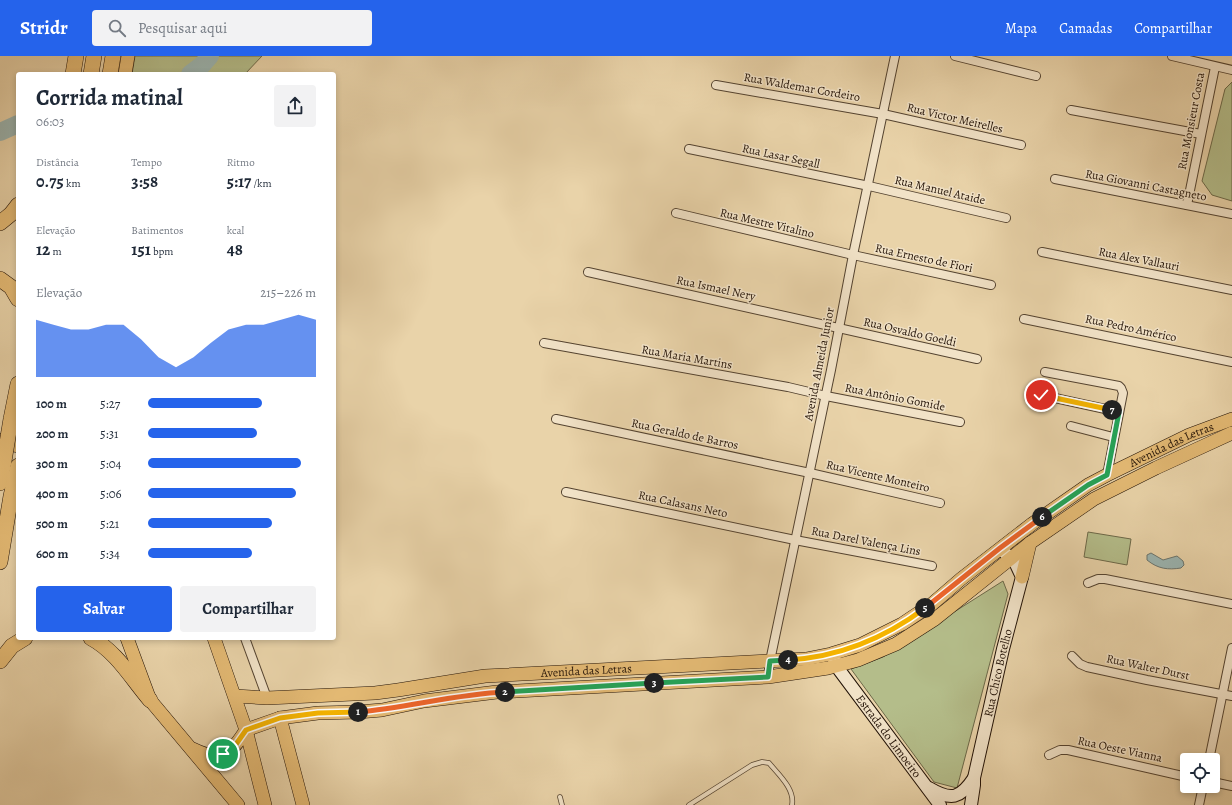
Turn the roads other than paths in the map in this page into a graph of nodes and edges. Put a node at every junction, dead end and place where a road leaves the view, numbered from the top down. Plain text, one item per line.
1 (76, 56) edge
2 (94, 56) edge
3 (128, 56) edge
4 (895, 56) edge
5 (955, 56) edge
6 (1172, 56) edge
7 (1215, 67) junction
8 (1232, 70) edge
9 (73, 72) edge
10 (91, 72) edge
11 (125, 72) edge
12 (1036, 76) dead end
13 (716, 84) dead end
14 (1071, 110) dead end
15 (883, 114) junction
16 (1201, 134) junction
17 (1021, 145) dead end
18 (689, 149) dead end
19 (1055, 179) dead end
20 (869, 186) junction
21 (1187, 205) junction
22 (16, 208) edge
23 (676, 213) dead end
24 (1232, 214) edge
25 (1006, 218) dead end
26 (0, 222) edge
27 (1042, 252) dead end
28 (853, 255) junction
29 (588, 272) dead end
30 (0, 279) edge
31 (991, 285) dead end
32 (1232, 290) edge
33 (16, 296) edge
34 (1024, 319) dead end
35 (839, 328) junction
36 (544, 342) dead end
37 (977, 359) dead end
38 (1232, 362) edge
39 (1045, 372) dead end
40 (1041, 395) dead end
41 (16, 396) edge
42 (826, 396) junction
43 (1119, 412) junction
44 (556, 419) dead end
45 (1229, 420) edge
46 (960, 422) dead end
47 (1071, 426) dead end
48 (0, 432) edge
49 (1231, 434) edge
50 (16, 435) edge
51 (1114, 437) junction
52 (0, 441) edge
53 (16, 445) edge
54 (810, 472) junction
55 (1107, 475) junction
56 (16, 477) edge
57 (0, 483) edge
58 (566, 492) dead end
59 (940, 503) dead end
60 (795, 540) junction
61 (1030, 543) junction
62 (1000, 548) junction
63 (1011, 558) junction
64 (0, 562) edge
65 (932, 566) dead end
66 (1022, 576) junction
67 (1088, 583) dead end
68 (1232, 604) edge
69 (21, 640) edge
70 (93, 640) edge
71 (128, 640) edge
72 (215, 640) edge
73 (247, 640) edge
74 (1232, 648) edge
75 (831, 654) junction
76 (1072, 656) dead end
77 (0, 660) edge
78 (770, 661) junction
79 (836, 667) junction
80 (768, 677) junction
81 (1223, 694) junction
82 (234, 696) junction
83 (1232, 696) edge
84 (267, 698) junction
85 (150, 700) junction
86 (280, 718) junction
87 (246, 730) junction
88 (189, 746) junction
89 (1210, 753) edge
90 (1049, 755) dead end
91 (1180, 775) edge
92 (974, 778) junction
93 (1220, 783) edge
94 (926, 786) junction
95 (1232, 786) edge
96 (1202, 793) edge
97 (560, 797) dead end
98 (238, 805) edge
99 (265, 805) edge
100 (303, 805) edge
101 (562, 805) edge
102 (689, 805) edge
103 (792, 805) edge
104 (940, 805) edge
105 (970, 805) edge
106 (1199, 805) edge

1 - 9 highway
2 - 10 highway
3 - 11 main road
4 - 15 street, Avenida Almeida Junior
5 - 12 street
6 - 7 street
7 - 8 street
7 - 16 street, Rua Monsieur Costa
13 - 15 street, Rua Waldemar Cordeiro
14 - 16 street
15 - 17 street, Rua Victor Meirelles
15 - 20 street, Avenida Almeida Junior
16 - 21 street, Rua Monsieur Costa
18 - 20 street, Rua Lasar Segall
19 - 21 street, Rua Giovanni Castagneto
20 - 25 street, Rua Manuel Ataide
20 - 28 street, Avenida Almeida Junior
21 - 24 street, Rua Giovanni Castagneto
22 - 26 highway
23 - 28 street, Rua Mestre Vitalino
27 - 32 street, Rua Alex Vallauri
28 - 31 street, Rua Ernesto de Fiori
28 - 35 street, Avenida Almeida Junior
29 - 35 street, Rua Ismael Nery
30 - 33 highway
34 - 38 street, Rua Pedro Américo
35 - 37 street, Rua Osvaldo Goeldi
35 - 42 street, Avenida Almeida Junior
36 - 42 street, Rua Maria Martins
39 - 43 street
40 - 43 street
41 - 57 highway, bridge
42 - 46 street, Rua Antônio Gomide
42 - 54 street, Avenida Almeida Junior
43 - 51 street
44 - 54 street, Rua Geraldo de Barros
45 - 49 main road
45 - 55 main road, Avenida das Letras
47 - 51 street
48 - 50 highway
49 - 61 main road, Avenida das Letras
51 - 55 street
52 - 53 highway
54 - 59 street, Rua Vicente Monteiro
54 - 60 street, Avenida Almeida Junior
55 - 62 main road, Avenida das Letras
56 - 64 highway
58 - 60 street, Rua Calasans Neto
60 - 65 street, Rua Darel Valença Lins
60 - 78 street, Avenida Almeida Junior
61 - 63 main road, Avenida das Letras
61 - 66 main road
62 - 63 main road
62 - 75 main road, Avenida das Letras
63 - 66 main road
63 - 79 main road, Avenida das Letras
66 - 92 main road, Rua Chico Botelho
67 - 68 street
69 - 77 highway
70 - 85 highway
71 - 85 main road
72 - 82 main road
73 - 84 street
74 - 81 street
75 - 78 main road, Avenida das Letras
75 - 79 main road, Estrada do Limoeiro
76 - 81 street, Rua Walter Durst
78 - 80 street, Avenida Almeida Junior
78 - 84 main road, Avenida das Letras
79 - 80 main road, Avenida das Letras
79 - 94 main road, Estrada do Limoeiro
80 - 86 main road, Avenida das Letras
81 - 83 street, Rua Walter Durst
81 - 89 street
82 - 84 main road, Avenida das Letras
82 - 87 main road
85 - 88 main road
86 - 87 main road, Avenida das Letras
86 - 100 main road
87 - 88 main road
87 - 99 main road
88 - 98 main road
90 - 91 street, Rua Oeste Vianna
92 - 94 main road
92 - 105 main road, Rua Chico Botelho
93 - 95 street
94 - 104 main road, Estrada do Limoeiro
96 - 106 street
97 - 101 lane
102 - 103 lane

